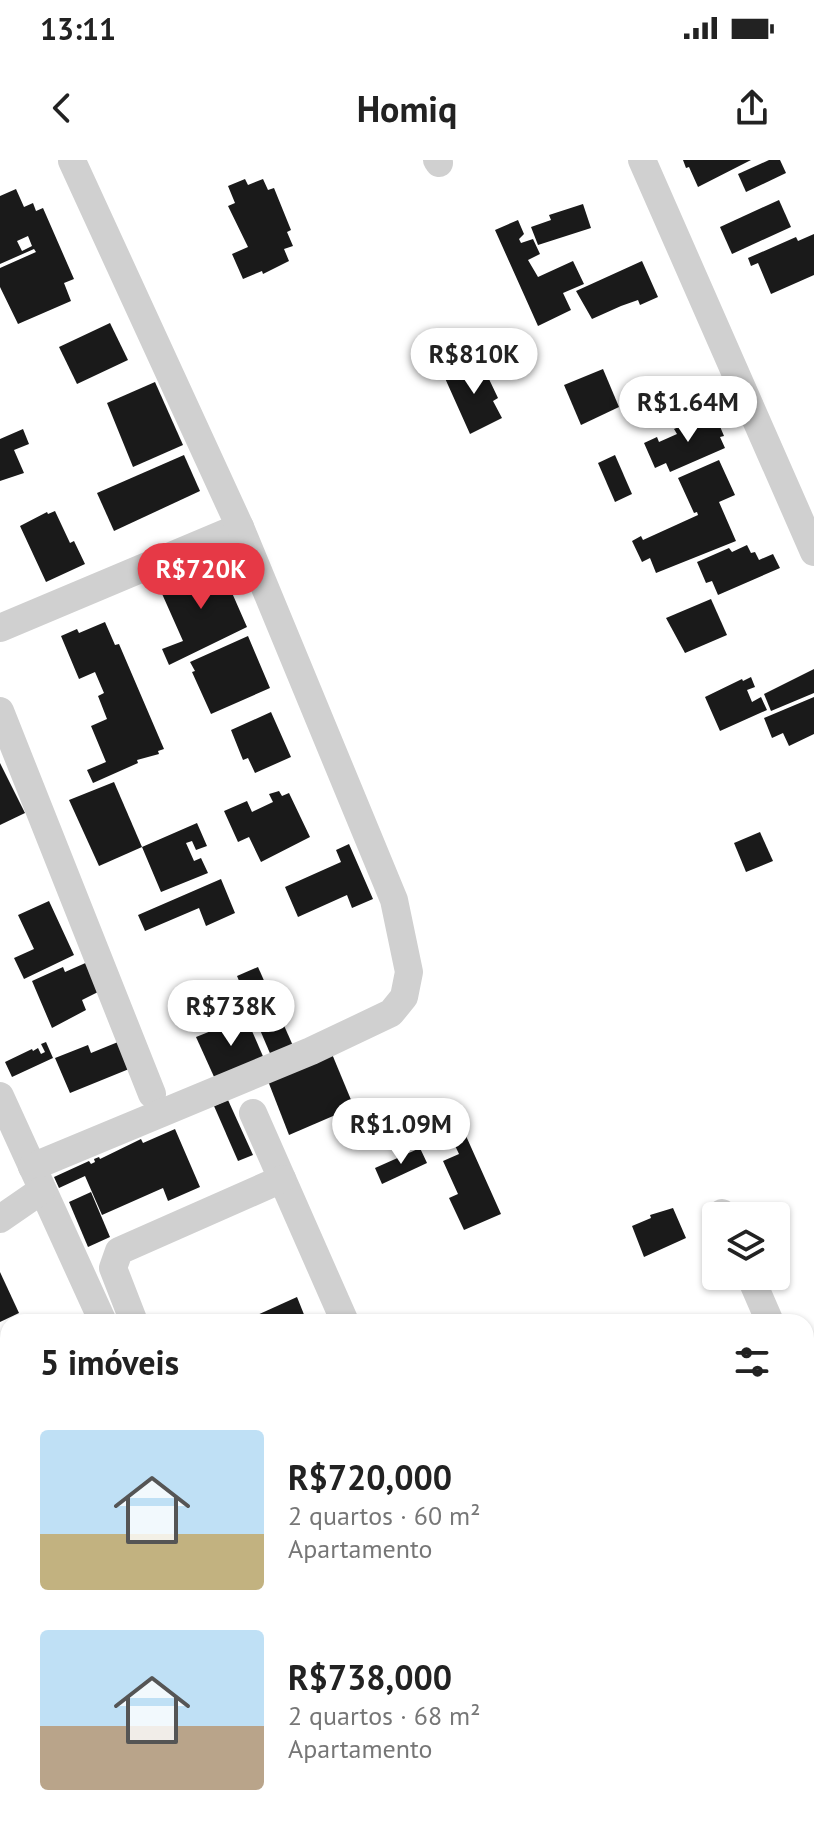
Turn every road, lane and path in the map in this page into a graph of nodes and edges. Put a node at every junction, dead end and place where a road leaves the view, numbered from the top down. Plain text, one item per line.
1 (642, 160) edge
2 (72, 161) edge
3 (240, 527) junction
4 (814, 552) edge
5 (0, 628) edge
6 (0, 711) edge
7 (152, 1094) dead end
8 (0, 1096) edge
9 (253, 1113) dead end
10 (37, 1178) junction
11 (282, 1179) junction
12 (0, 1219) edge
13 (756, 1290) edge
14 (99, 1314) edge
15 (131, 1314) edge
16 (341, 1314) edge
17 (767, 1314) edge

1 - 4 street
2 - 3 street
3 - 5 street
3 - 10 street
6 - 7 street
8 - 10 street
9 - 11 street
10 - 12 street
10 - 14 street
11 - 15 street
11 - 16 street
13 - 17 street

